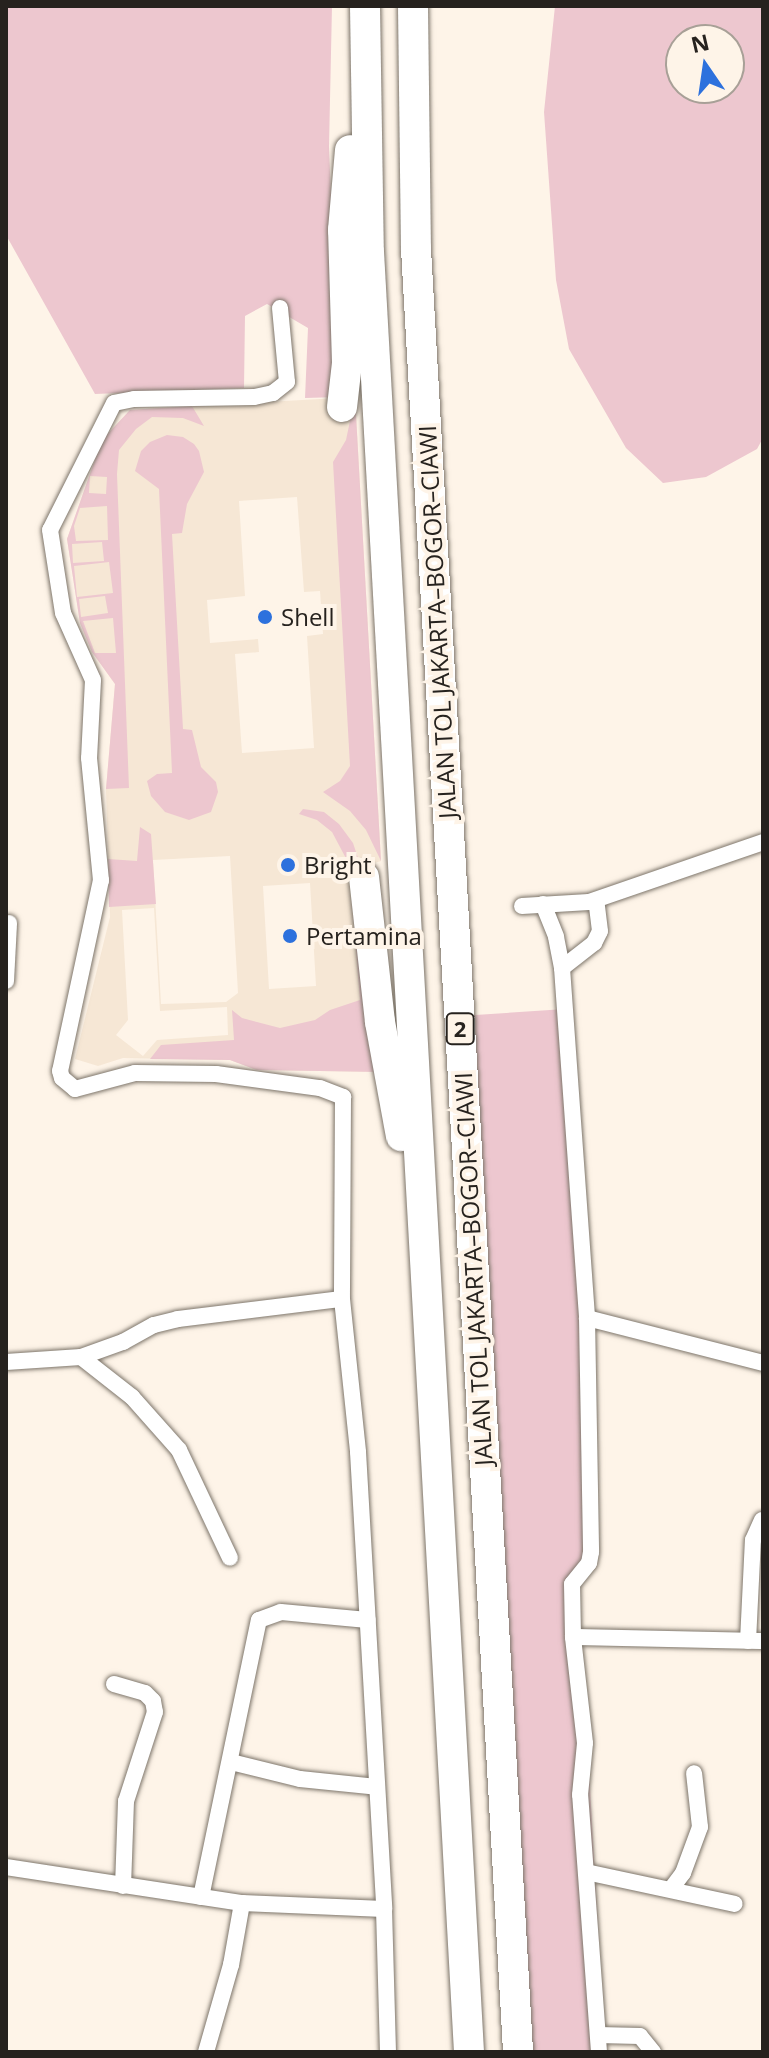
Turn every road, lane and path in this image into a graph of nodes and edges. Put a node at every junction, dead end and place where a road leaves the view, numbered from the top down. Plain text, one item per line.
1 (365, 6) edge
2 (413, 6) edge
3 (364, 65) junction
4 (280, 308) dead end
5 (342, 407) dead end
6 (763, 842) edge
7 (364, 877) dead end
8 (596, 900) junction
9 (543, 904) junction
10 (522, 906) dead end
11 (9, 923) dead end
12 (562, 968) junction
13 (6, 981) edge
14 (424, 1264) junction
15 (342, 1299) junction
16 (587, 1318) junction
17 (81, 1357) junction
18 (6, 1362) edge
19 (763, 1363) edge
20 (762, 1520) edge
21 (230, 1558) dead end
22 (368, 1620) junction
23 (573, 1637) junction
24 (755, 1641) edge
25 (114, 1684) dead end
26 (231, 1762) junction
27 (694, 1773) dead end
28 (377, 1787) junction
29 (6, 1867) edge
30 (586, 1872) junction
31 (123, 1886) junction
32 (671, 1889) junction
33 (201, 1897) junction
34 (242, 1903) junction
35 (735, 1904) dead end
36 (384, 1909) junction
37 (598, 2044) edge
38 (206, 2052) edge
39 (388, 2052) edge
40 (469, 2052) edge
41 (518, 2052) edge
42 (653, 2052) edge

1 - 3 highway, JALAN TOL JAKARTA–BOGOR–CIAWI / 2
2 - 41 highway, JALAN TOL JAKARTA–BOGOR–CIAWI / 2
3 - 5 highway
3 - 14 highway, JALAN TOL JAKARTA–BOGOR–CIAWI / 2
4 - 15 street
6 - 8 street
7 - 14 highway
8 - 9 street
8 - 12 street
9 - 10 street
9 - 12 street
11 - 13 street
12 - 16 street
14 - 40 highway, JALAN TOL JAKARTA–BOGOR–CIAWI / 2
15 - 17 street
15 - 22 street
16 - 19 street
16 - 23 street
17 - 18 street
17 - 21 street
20 - 24 street
22 - 26 street
22 - 28 street
23 - 24 street
23 - 30 street
25 - 31 street
26 - 28 street
26 - 33 street
27 - 32 street
28 - 36 street
29 - 31 street
30 - 32 street
30 - 37 street
31 - 33 street
32 - 35 street
33 - 34 street
34 - 36 street
34 - 38 street
36 - 39 street
37 - 42 street

